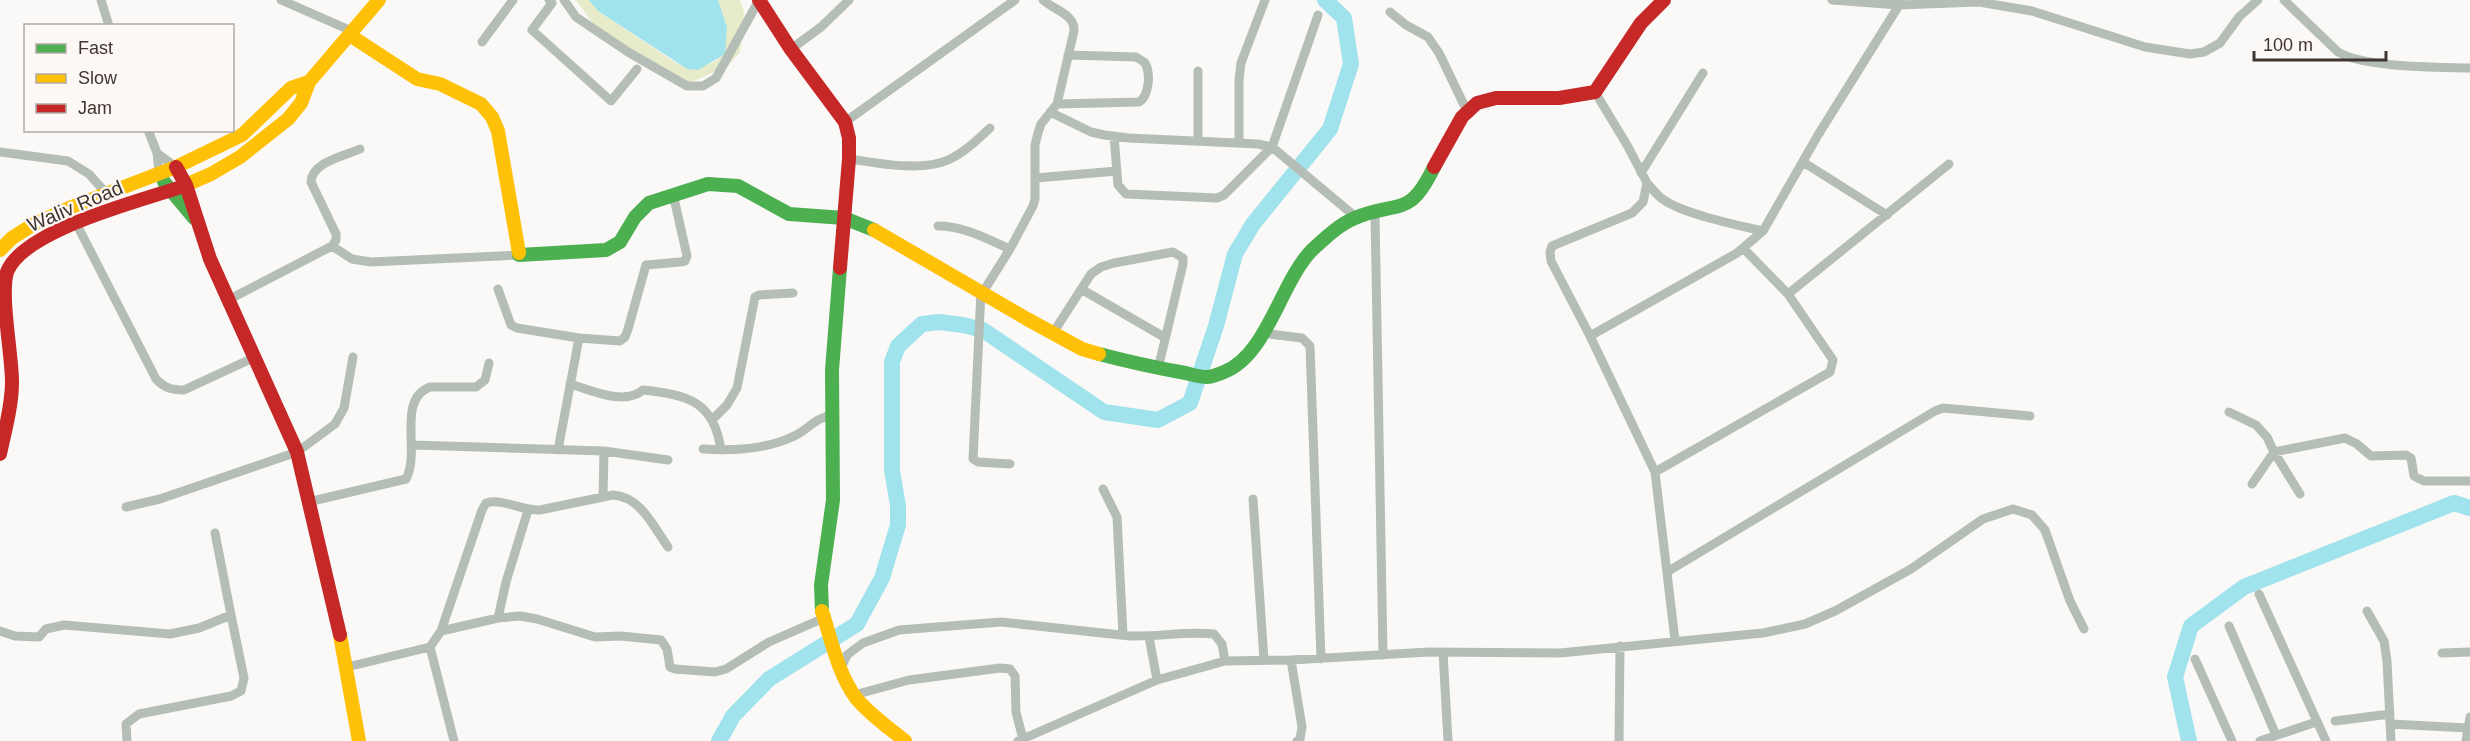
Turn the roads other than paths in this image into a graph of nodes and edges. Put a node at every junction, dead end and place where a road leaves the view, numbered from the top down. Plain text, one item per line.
1 (101, 0) edge
2 (281, 0) edge
3 (379, 0) edge
4 (513, 0) edge
5 (549, 0) edge
6 (564, 0) edge
7 (759, 0) edge
8 (849, 0) edge
9 (1015, 0) edge
10 (1043, 0) edge
11 (1266, 0) edge
12 (1664, 0) edge
13 (1832, 0) edge
14 (2258, 0) edge
15 (2284, 0) edge
16 (1900, 2) edge
17 (1390, 12) dead end
18 (1318, 15) dead end
19 (108, 24) edge
20 (353, 34) junction
21 (482, 42) dead end
22 (791, 49) junction
23 (1068, 55) junction
24 (2470, 68) edge
25 (637, 69) dead end
26 (1198, 71) dead end
27 (1703, 73) dead end
28 (309, 82) junction
29 (1595, 92) junction
30 (1057, 104) junction
31 (1466, 109) junction
32 (1050, 112) junction
33 (845, 122) junction
34 (990, 128) dead end
35 (149, 132) edge
36 (1114, 136) junction
37 (1198, 141) junction
38 (1239, 143) junction
39 (1272, 147) junction
40 (360, 149) dead end
41 (0, 152) edge
42 (157, 153) junction
43 (849, 159) junction
44 (1803, 162) junction
45 (1949, 164) dead end
46 (176, 167) junction
47 (1117, 171) junction
48 (159, 172) junction
49 (1641, 173) junction
50 (1036, 178) junction
51 (1647, 183) junction
52 (186, 185) junction
53 (168, 189) junction
54 (106, 193) junction
55 (673, 194) junction
56 (1375, 215) junction
57 (1887, 215) junction
58 (844, 218) junction
59 (1357, 218) junction
60 (76, 223) junction
61 (199, 225) junction
62 (938, 226) dead end
63 (1763, 231) junction
64 (332, 246) junction
65 (1743, 248) junction
66 (1010, 249) junction
67 (0, 250) edge
68 (519, 255) junction
69 (498, 289) dead end
70 (1081, 289) junction
71 (982, 292) junction
72 (793, 293) dead end
73 (1788, 294) junction
74 (230, 299) junction
75 (1053, 333) junction
76 (1261, 333) junction
77 (1590, 336) junction
78 (1164, 337) junction
79 (579, 338) junction
80 (255, 357) junction
81 (353, 357) dead end
82 (489, 363) dead end
83 (1158, 369) junction
84 (570, 384) junction
85 (2229, 412) dead end
86 (833, 415) junction
87 (2030, 416) dead end
88 (713, 419) junction
89 (413, 445) junction
90 (703, 449) dead end
91 (558, 450) junction
92 (721, 450) junction
93 (604, 451) junction
94 (297, 452) junction
95 (2274, 452) junction
96 (0, 454) edge
97 (668, 460) dead end
98 (1010, 464) dead end
99 (1655, 472) junction
100 (2470, 481) edge
101 (2252, 484) dead end
102 (1102, 489) dead end
103 (2300, 494) dead end
104 (603, 497) junction
105 (1253, 499) dead end
106 (308, 502) junction
107 (126, 507) dead end
108 (528, 510) junction
109 (215, 533) dead end
110 (668, 547) dead end
111 (1667, 572) junction
112 (2259, 594) dead end
113 (2367, 611) dead end
114 (231, 615) junction
115 (498, 618) junction
116 (824, 620) junction
117 (2229, 626) dead end
118 (2084, 629) dead end
119 (0, 631) edge
120 (441, 631) junction
121 (1123, 635) junction
122 (1149, 637) junction
123 (1675, 640) junction
124 (1620, 646) junction
125 (429, 647) junction
126 (1443, 652) junction
127 (2470, 652) edge
128 (2442, 653) dead end
129 (1383, 655) junction
130 (1321, 659) junction
131 (2195, 659) dead end
132 (1264, 660) junction
133 (1291, 660) junction
134 (1225, 661) junction
135 (840, 666) junction
136 (347, 667) junction
137 (1157, 680) junction
138 (854, 695) junction
139 (2390, 714) junction
140 (2470, 717) edge
141 (2335, 721) dead end
142 (2316, 722) junction
143 (2390, 724) junction
144 (2468, 728) junction
145 (2276, 735) junction
146 (1020, 740) edge
147 (127, 741) edge
148 (359, 741) edge
149 (454, 741) edge
150 (905, 741) edge
151 (1297, 741) edge
152 (1448, 741) edge
153 (1619, 741) edge
154 (2232, 741) edge
155 (2260, 741) edge
156 (2326, 741) edge
157 (2391, 741) edge
158 (2466, 741) edge

1 - 19 street
2 - 20 street
3 - 20 street, Waliv Road
4 - 21 street
5 - 25 street
6 - 7 street
7 - 22 street
8 - 22 street
9 - 33 street
10 - 23 street
11 - 38 street
12 - 29 street
13 - 16 street
14 - 16 street
15 - 24 street
16 - 44 street
17 - 31 street
18 - 39 street
20 - 28 street, Waliv Road
20 - 68 street
22 - 33 street
23 - 30 street
23 - 30 street
26 - 37 street
27 - 49 street
28 - 46 street, Waliv Road
28 - 52 street, Waliv Road
29 - 31 street
29 - 49 street
30 - 32 street
31 - 56 street
32 - 36 street
32 - 50 street
33 - 43 street
34 - 43 street
35 - 42 street
36 - 37 street
36 - 47 street
37 - 38 street
38 - 39 street
39 - 47 street
39 - 59 street
40 - 64 street
41 - 54 street
42 - 46 street
42 - 48 street
43 - 58 street
44 - 57 street
44 - 63 street
45 - 57 street
46 - 48 street, Waliv Road
46 - 52 street
47 - 50 street
48 - 53 street
48 - 54 street, Waliv Road
49 - 51 street
50 - 66 street
51 - 63 street
51 - 77 street
52 - 53 street, Waliv Road
52 - 61 street
53 - 60 street, Waliv Road
53 - 61 street
54 - 67 street, Waliv Road
55 - 58 street
55 - 68 street
55 - 79 street
56 - 59 street
56 - 129 street
57 - 73 street
58 - 71 street
58 - 86 street
59 - 76 street
60 - 80 street
60 - 96 street, Waliv Road
61 - 74 street
62 - 66 street
63 - 65 street
64 - 68 street
64 - 74 street
65 - 73 street
65 - 77 street
66 - 71 street
69 - 79 street
70 - 75 street
70 - 78 street
70 - 78 street
71 - 75 street
71 - 98 street
72 - 88 street
73 - 99 street
74 - 80 street
75 - 83 street
76 - 83 street
76 - 130 street
77 - 99 street
78 - 83 street
79 - 84 street
80 - 94 street
81 - 94 street
82 - 89 street
84 - 88 street
84 - 91 street
85 - 95 street
86 - 92 street
86 - 116 street
87 - 111 street
88 - 92 street
89 - 91 street
89 - 106 street
90 - 92 street
91 - 93 street
93 - 97 street
93 - 104 street
94 - 106 street
94 - 107 street
95 - 100 street
95 - 101 street
95 - 103 street
99 - 111 street
102 - 121 street
104 - 108 street
104 - 110 street
105 - 132 street
106 - 136 street
108 - 115 street
108 - 120 street
109 - 114 street
111 - 123 street
112 - 142 street
113 - 139 street
114 - 119 street
114 - 147 street
115 - 116 street
115 - 120 street
116 - 135 street
117 - 145 street
118 - 123 street
120 - 125 street
121 - 122 street
121 - 135 street
122 - 134 street
122 - 137 street
123 - 124 street
124 - 126 street
124 - 153 street
125 - 136 street
125 - 149 street
126 - 129 street
126 - 152 street
127 - 128 street
129 - 130 street
130 - 133 street
131 - 154 street
132 - 133 street
132 - 134 street
133 - 151 street
134 - 137 street
135 - 138 street
136 - 148 street
137 - 146 street
138 - 146 street
138 - 150 street
139 - 141 street
139 - 143 street
140 - 144 street
142 - 145 street
142 - 156 street
143 - 144 street
143 - 157 street
144 - 158 street
145 - 155 street

